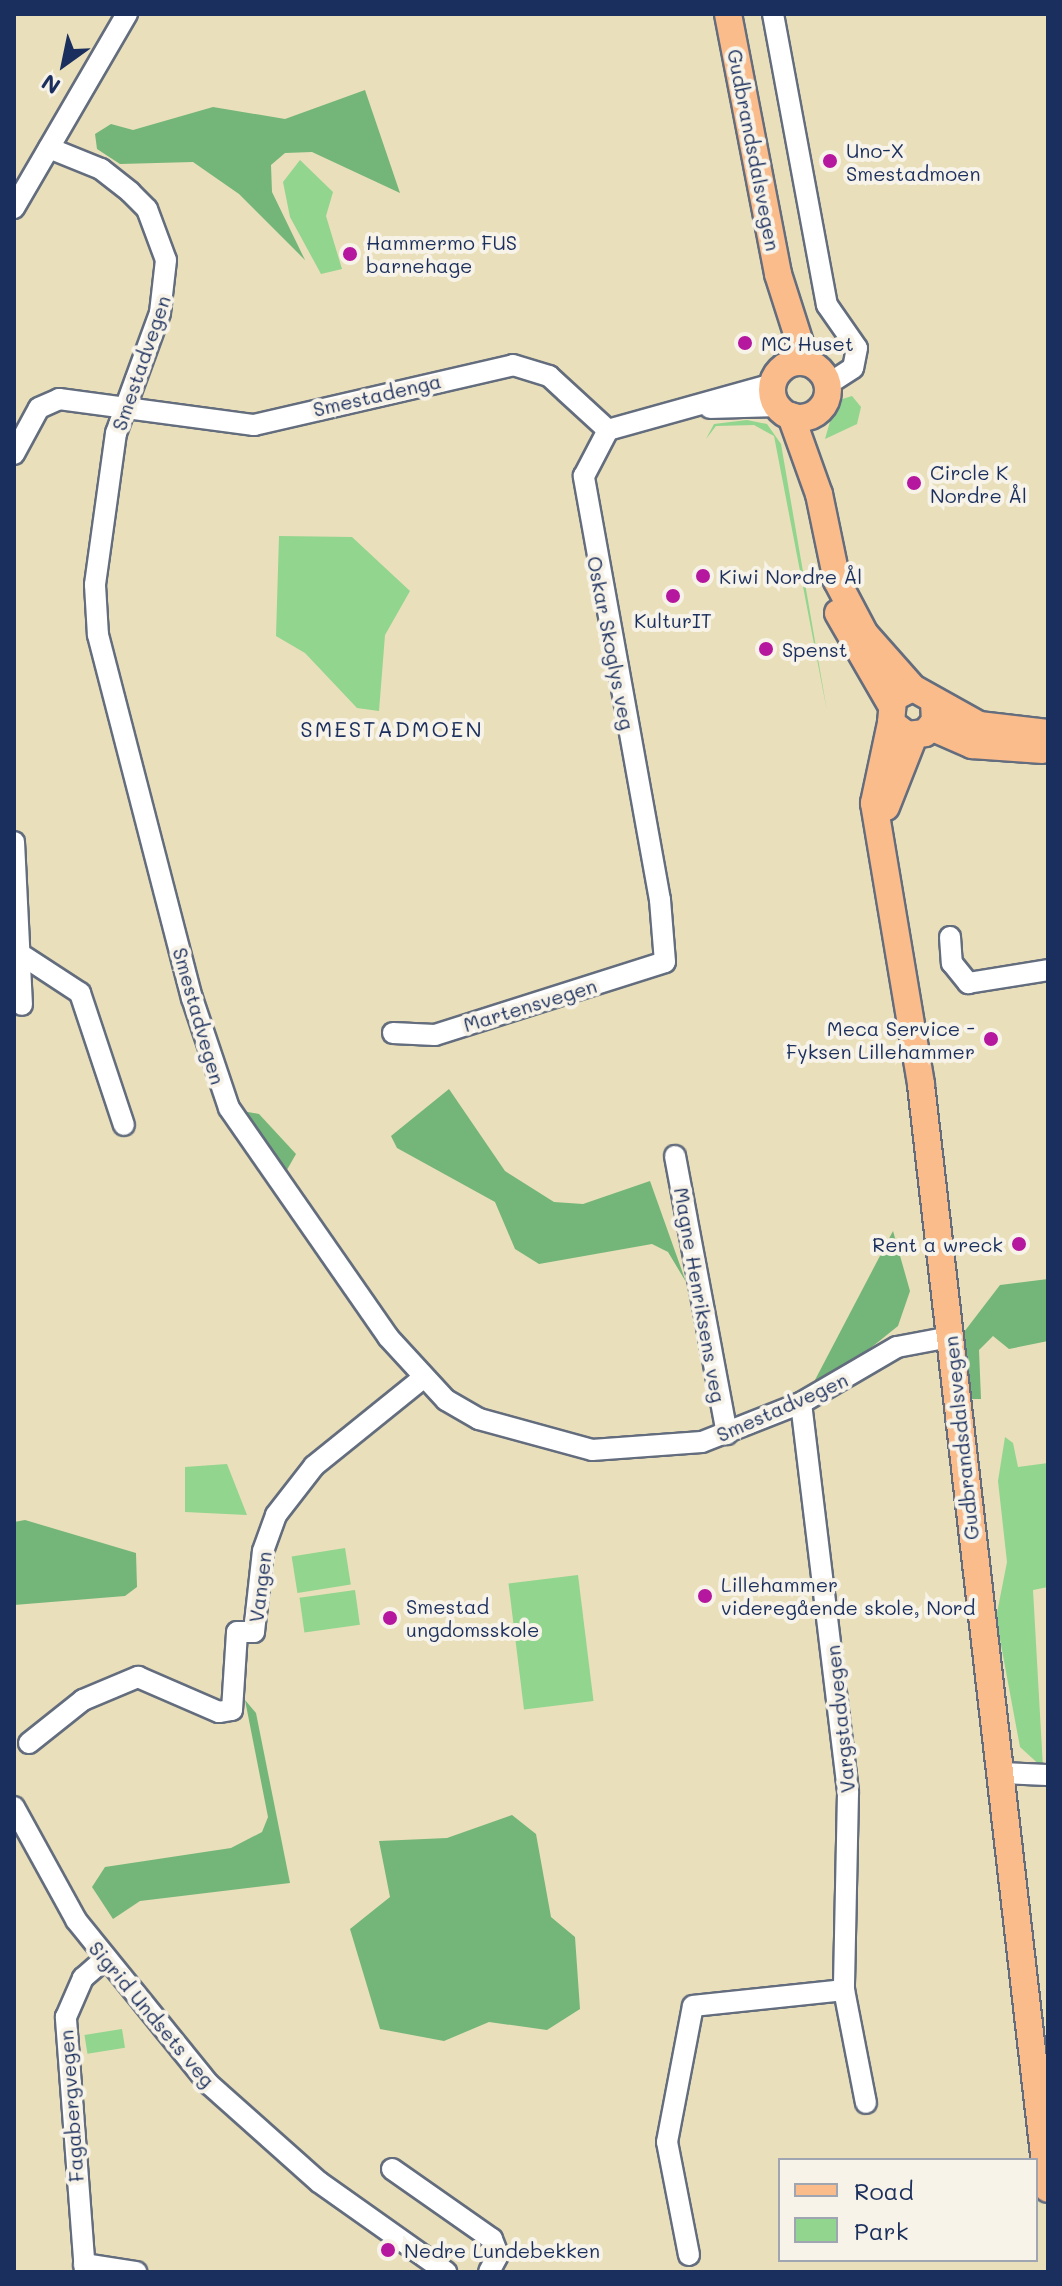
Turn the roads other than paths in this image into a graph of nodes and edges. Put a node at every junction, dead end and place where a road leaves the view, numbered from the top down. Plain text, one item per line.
1 (127, 14) edge
2 (728, 14) edge
3 (773, 14) edge
4 (49, 148) junction
5 (14, 208) edge
6 (827, 385) joint
7 (791, 391) junction
8 (124, 404) junction
9 (608, 430) junction
10 (14, 454) edge
11 (912, 713) junction
12 (1048, 733) edge
13 (1048, 750) edge
14 (14, 842) edge
15 (950, 937) dead end
16 (25, 957) junction
17 (665, 962) joint
18 (1048, 970) edge
19 (22, 1005) dead end
20 (393, 1033) dead end
21 (124, 1125) dead end
22 (675, 1156) dead end
23 (950, 1337) junction
24 (423, 1378) junction
25 (801, 1403) junction
26 (727, 1434) junction
27 (29, 1743) dead end
28 (1001, 1773) junction
29 (1048, 1775) edge
30 (14, 1807) edge
31 (104, 1960) junction
32 (844, 1990) junction
33 (866, 2103) dead end
34 (392, 2169) dead end
35 (1048, 2189) edge
36 (689, 2255) dead end
37 (84, 2268) edge
38 (136, 2272) edge
39 (446, 2272) edge
40 (489, 2272) edge

1 - 4 street
2 - 7 main road, Gudbrandsdalsvegen
3 - 6 street
4 - 5 street
4 - 8 street, Smestadvegen
6 - 7 main road
7 - 9 street
7 - 11 main road, Gudbrandsdalsvegen
8 - 9 street, Smestadenga
8 - 10 street, Smestadenga
8 - 24 street, Smestadvegen
9 - 17 street, Oskar Skoglys veg
11 - 12 main road
11 - 13 main road
11 - 23 main road, Gudbrandsdalsvegen
14 - 16 street
15 - 18 street
16 - 19 street
16 - 21 street
17 - 20 street, Martensvegen
22 - 26 street, Magne Henriksens veg
23 - 25 street, Smestadvegen
23 - 28 main road, Gudbrandsdalsvegen
24 - 26 street, Smestadvegen
24 - 27 street, Vangen
25 - 26 street, Smestadvegen
25 - 32 street, Vargstadvegen
28 - 29 street
28 - 35 main road, Gudbrandsdalsvegen
30 - 31 street, Sigrid Undsets veg
31 - 37 street, Fagabergvegen
31 - 39 street, Sigrid Undsets veg
32 - 33 street, Vargstadvegen
32 - 36 street
34 - 40 street
37 - 38 street, Fagabergvegen

